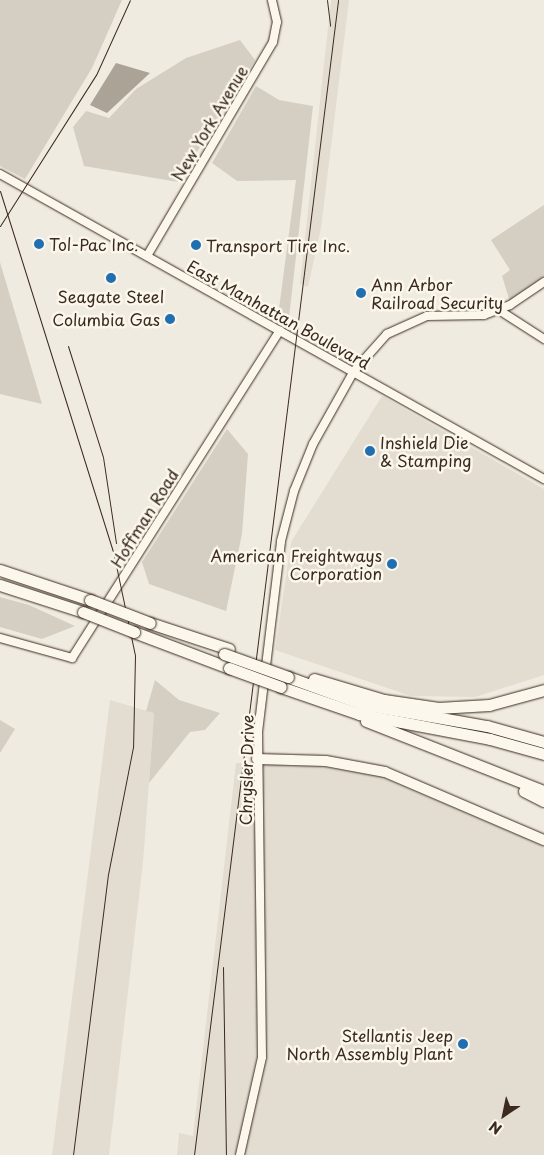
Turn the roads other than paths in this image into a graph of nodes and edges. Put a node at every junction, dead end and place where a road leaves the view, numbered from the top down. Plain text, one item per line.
1 (272, 0) edge
2 (0, 174) edge
3 (147, 256) junction
4 (544, 282) edge
5 (499, 310) junction
6 (280, 330) junction
7 (544, 339) edge
8 (354, 371) junction
9 (544, 479) edge
10 (0, 570) edge
11 (0, 585) edge
12 (0, 638) edge
13 (288, 673) junction
14 (544, 685) edge
15 (544, 690) edge
16 (333, 706) junction
17 (438, 708) junction
18 (544, 742) edge
19 (544, 754) edge
20 (257, 759) junction
21 (486, 769) junction
22 (544, 791) edge
23 (544, 801) edge
24 (544, 840) edge
25 (240, 1155) edge

1 - 3 street, New York Avenue
2 - 3 street, East Manhattan Boulevard
3 - 6 street, East Manhattan Boulevard
4 - 5 street, Chrysler Drive
5 - 7 street
5 - 8 street, Chrysler Drive
6 - 8 street, East Manhattan Boulevard
6 - 12 street, Hoffman Road
8 - 9 street, East Manhattan Boulevard
8 - 20 street, Chrysler Drive
10 - 13 highway, bridge
11 - 16 highway, bridge
13 - 17 highway
13 - 18 highway
14 - 17 highway
15 - 17 highway
16 - 19 highway
16 - 21 highway
20 - 24 main road
20 - 25 street, Chrysler Drive
21 - 22 highway
21 - 23 highway

